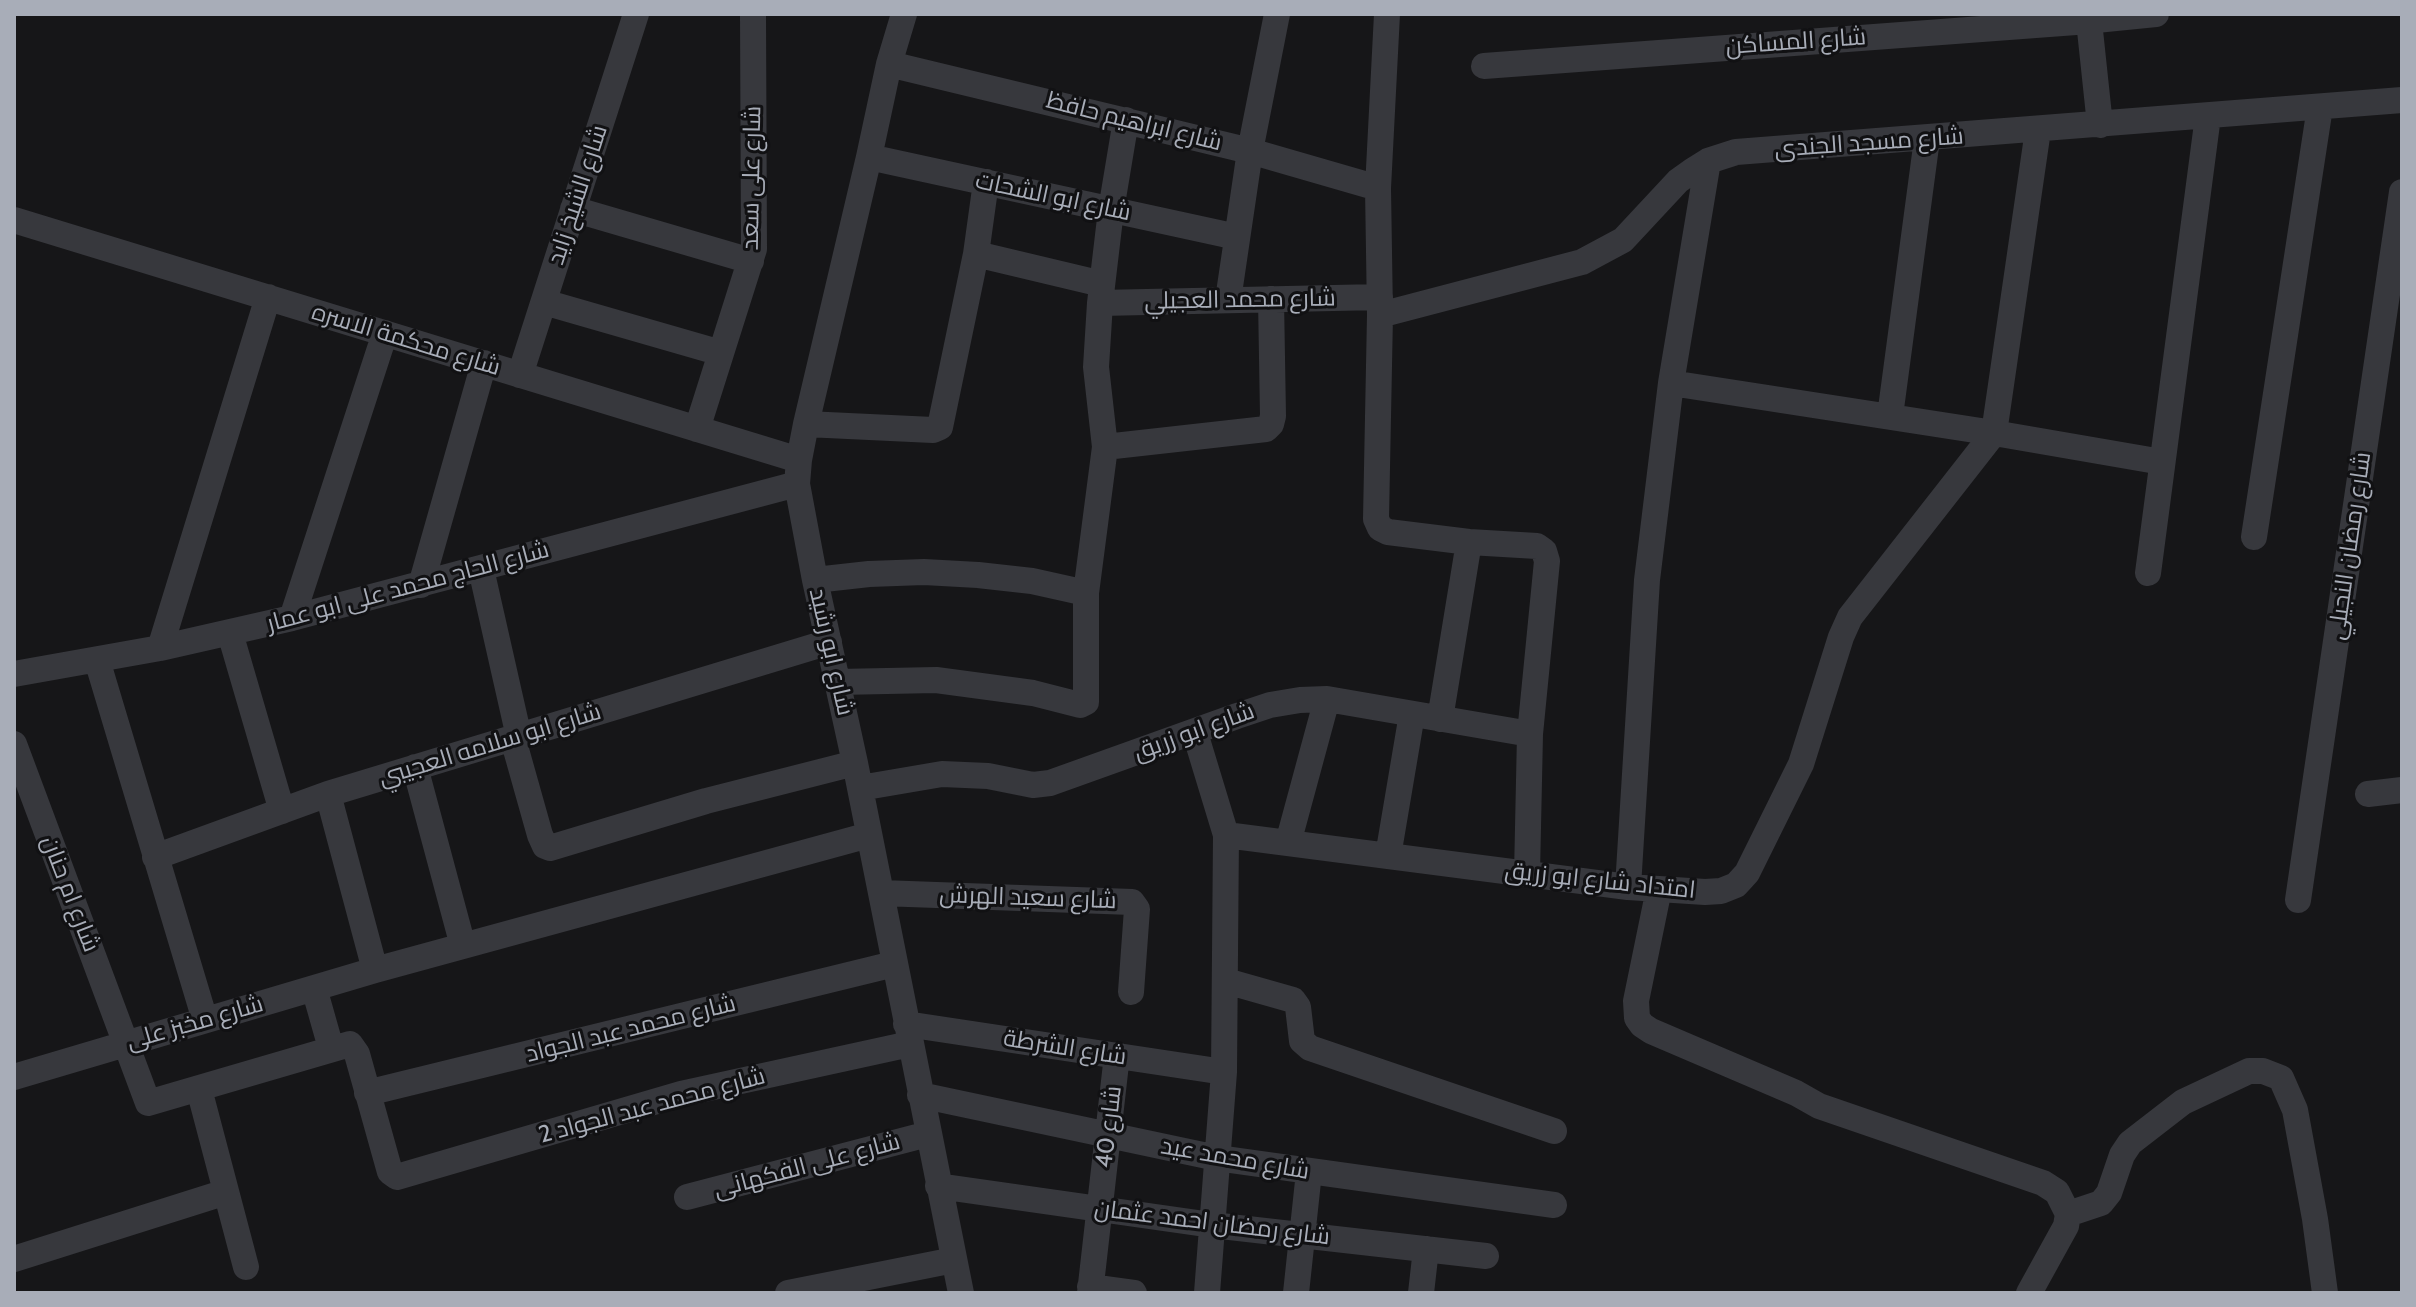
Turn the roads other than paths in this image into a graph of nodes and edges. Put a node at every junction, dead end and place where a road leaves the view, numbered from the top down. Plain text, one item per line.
1 (636, 14) edge
2 (753, 14) edge
3 (901, 14) edge
4 (1277, 14) edge
5 (1387, 14) edge
6 (2156, 14) edge
7 (2084, 19) edge
8 (1948, 22) edge
9 (889, 64) junction
10 (1484, 66) dead end
11 (2402, 100) edge
12 (2320, 107) junction
13 (2208, 116) junction
14 (1126, 120) junction
15 (2100, 125) junction
16 (2038, 130) junction
17 (1927, 139) junction
18 (1250, 151) junction
19 (869, 157) junction
20 (1708, 161) junction
21 (986, 182) junction
22 (1378, 188) junction
23 (2402, 192) edge
24 (573, 209) junction
25 (1111, 210) junction
26 (14, 220) edge
27 (1237, 237) junction
28 (976, 254) junction
29 (751, 261) junction
30 (1101, 294) junction
31 (268, 297) junction
32 (1271, 299) junction
33 (1228, 300) junction
34 (544, 302) junction
35 (1380, 306) junction
36 (385, 333) junction
37 (721, 353) junction
38 (484, 363) junction
39 (520, 375) junction
40 (1671, 383) junction
41 (1890, 416) junction
42 (806, 424) junction
43 (697, 429) junction
44 (1994, 433) junction
45 (1105, 447) junction
46 (2162, 462) junction
47 (798, 472) junction
48 (2254, 537) dead end
49 (1469, 542) junction
50 (481, 569) junction
51 (2148, 573) dead end
52 (815, 580) junction
53 (421, 585) junction
54 (1086, 593) junction
55 (292, 618) junction
56 (230, 633) junction
57 (829, 642) junction
58 (160, 648) junction
59 (97, 660) junction
60 (14, 674) edge
61 (838, 682) junction
62 (1327, 699) junction
63 (1412, 714) junction
64 (1440, 719) junction
65 (1195, 733) junction
66 (1530, 734) junction
67 (516, 738) junction
68 (14, 744) edge
69 (415, 767) junction
70 (858, 776) junction
71 (2402, 790) edge
72 (328, 794) junction
73 (2368, 794) dead end
74 (282, 811) junction
75 (869, 835) junction
76 (1226, 835) junction
77 (1288, 843) junction
78 (1388, 856) junction
79 (155, 857) junction
80 (1527, 874) junction
81 (1628, 887) junction
82 (1659, 889) junction
83 (881, 893) junction
84 (2298, 900) dead end
85 (463, 946) junction
86 (894, 964) junction
87 (375, 970) junction
88 (1226, 981) junction
89 (314, 988) junction
90 (1131, 992) dead end
91 (205, 1020) junction
92 (908, 1034) junction
93 (127, 1043) junction
94 (331, 1048) junction
95 (1117, 1055) junction
96 (1224, 1072) junction
97 (14, 1077) edge
98 (199, 1089) junction
99 (367, 1093) junction
100 (920, 1095) junction
101 (1554, 1131) dead end
102 (928, 1134) junction
103 (1107, 1135) junction
104 (1217, 1158) junction
105 (1309, 1172) junction
106 (938, 1186) junction
107 (226, 1192) junction
108 (687, 1197) dead end
109 (1554, 1205) dead end
110 (1099, 1209) junction
111 (2068, 1214) junction
112 (1212, 1225) junction
113 (1302, 1235) junction
114 (1426, 1249) junction
115 (1486, 1256) dead end
116 (14, 1259) edge
117 (954, 1260) junction
118 (246, 1267) dead end
119 (1090, 1290) edge
120 (788, 1293) edge
121 (961, 1293) edge
122 (1134, 1293) edge
123 (1207, 1293) edge
124 (1296, 1293) edge
125 (1421, 1293) edge
126 (2029, 1293) edge
127 (2325, 1293) edge

1 - 24 street, شارع الشيخ زايد
2 - 29 street, شارع على سعد
3 - 9 street, شارع ابو رشيد
4 - 18 street
5 - 22 street
6 - 7 street, شارع المساكن
7 - 8 street, شارع المساكن
7 - 15 street
8 - 10 street, شارع المساكن
9 - 14 street, شارع ابراهيم حافظ
9 - 19 street, شارع ابو رشيد
11 - 12 street, شارع مسجد الجندى
12 - 13 street, شارع مسجد الجندى
12 - 48 street
13 - 15 street, شارع مسجد الجندى
13 - 46 street
14 - 18 street, شارع ابراهيم حافظ
14 - 25 street
15 - 16 street, شارع مسجد الجندى
16 - 17 street, شارع مسجد الجندى
16 - 44 street
17 - 20 street, شارع مسجد الجندى
17 - 41 street
18 - 22 street, شارع ابراهيم حافظ
18 - 27 street
19 - 21 street, شارع ابو الشحات
19 - 42 street, شارع ابو رشيد
20 - 35 street, شارع مسجد الجندى
20 - 40 street
21 - 25 street, شارع ابو الشحات
21 - 28 street
22 - 35 street
23 - 84 street, شارع رمضان النجيلي
24 - 29 street
24 - 34 street, شارع الشيخ زايد
25 - 27 street, شارع ابو الشحات
25 - 30 street
26 - 31 street, شارع محكمة الاسره
27 - 33 street
28 - 30 street, شارع محمد العجيلي
28 - 42 street
29 - 37 street, شارع على سعد
30 - 33 street, شارع محمد العجيلي
30 - 45 street
31 - 36 street, شارع محكمة الاسره
31 - 58 street
32 - 33 street, شارع محمد العجيلي
32 - 35 street, شارع محمد العجيلي
32 - 45 street
34 - 37 street
34 - 39 street, شارع الشيخ زايد
35 - 49 street
36 - 38 street, شارع محكمة الاسره
36 - 55 street
37 - 43 street, شارع على سعد
38 - 39 street, شارع محكمة الاسره
38 - 53 street
39 - 43 street, شارع محكمة الاسره
40 - 41 street
40 - 81 street
41 - 44 street
42 - 47 street, شارع ابو رشيد
43 - 47 street, شارع محكمة الاسره
44 - 46 street
44 - 82 street, امتداد شارع ابو زريق
45 - 54 street
46 - 51 street
47 - 50 street, شارع الحاج محمد على ابو عمار
47 - 52 street, شارع ابو رشيد
49 - 64 street
49 - 66 street
50 - 53 street, شارع الحاج محمد على ابو عمار
50 - 67 street
52 - 54 street
52 - 57 street, شارع ابو رشيد
53 - 55 street, شارع الحاج محمد على ابو عمار
54 - 61 street
55 - 56 street, شارع الحاج محمد على ابو عمار
56 - 58 street, شارع الحاج محمد على ابو عمار
56 - 74 street
57 - 61 street, شارع ابو رشيد
57 - 67 street, شارع ابو سلامه العجيبي
58 - 59 street, شارع الحاج محمد على ابو عمار
59 - 60 street, شارع الحاج محمد على ابو عمار
59 - 79 street
61 - 70 street, شارع ابو رشيد
62 - 63 street, شارع ابو زريق
62 - 65 street, شارع ابو زريق
62 - 77 street
63 - 64 street, شارع ابو زريق
63 - 78 street
64 - 66 street, شارع ابو زريق
65 - 70 street, شارع ابو زريق
65 - 76 street
66 - 80 street
67 - 69 street, شارع ابو سلامه العجيبي
67 - 70 street, شارع ابو زريق
68 - 93 street, شارع ام حنان
69 - 72 street, شارع ابو سلامه العجيبي
69 - 85 street
70 - 75 street, شارع ابو رشيد
71 - 73 street
72 - 74 street, شارع ابو سلامه العجيبي
72 - 87 street
74 - 79 street, شارع ابو سلامه العجيبي
75 - 83 street, شارع ابو رشيد
75 - 85 street, شارع مخبز على
76 - 77 street, امتداد شارع ابو زريق
76 - 88 street
77 - 78 street, امتداد شارع ابو زريق
78 - 80 street, امتداد شارع ابو زريق
79 - 91 street
80 - 81 street, امتداد شارع ابو زريق
81 - 82 street, امتداد شارع ابو زريق
82 - 111 street
83 - 86 street, شارع ابو رشيد
83 - 90 street, شارع سعيد الهرش
85 - 87 street, شارع مخبز على
86 - 92 street, شارع ابو رشيد
86 - 99 street, شارع محمد عبد الجواد
87 - 89 street, شارع مخبز على
88 - 96 street
88 - 101 street
89 - 91 street, شارع مخبز على
89 - 94 street
91 - 93 street, شارع مخبز على
92 - 95 street, شارع الشرطة
92 - 99 street, شارع محمد عبد الجواد 2
92 - 100 street, شارع ابو رشيد
93 - 97 street, شارع مخبز على
93 - 98 street, شارع ام حنان
94 - 98 street
94 - 99 street
95 - 96 street, شارع الشرطة
95 - 103 street, شارع 40
96 - 104 street
98 - 107 street
100 - 102 street, شارع ابو رشيد
100 - 103 street, شارع محمد عيد
102 - 106 street, شارع ابو رشيد
102 - 108 street, شارع على الفكهانى
103 - 104 street, شارع محمد عيد
103 - 110 street, شارع 40
104 - 105 street, شارع محمد عيد
104 - 112 street
105 - 109 street, شارع محمد عيد
105 - 113 street
106 - 110 street, شارع رمضان احمد عثمان
106 - 117 street, شارع ابو رشيد
107 - 116 street
107 - 118 street
110 - 112 street, شارع رمضان احمد عثمان
110 - 119 street, شارع 40
111 - 126 street
111 - 127 street
112 - 113 street, شارع رمضان احمد عثمان
112 - 123 street
113 - 114 street, شارع رمضان احمد عثمان
113 - 124 street
114 - 115 street, شارع رمضان احمد عثمان
114 - 125 street
117 - 120 street
117 - 121 street, شارع ابو رشيد
119 - 122 street

